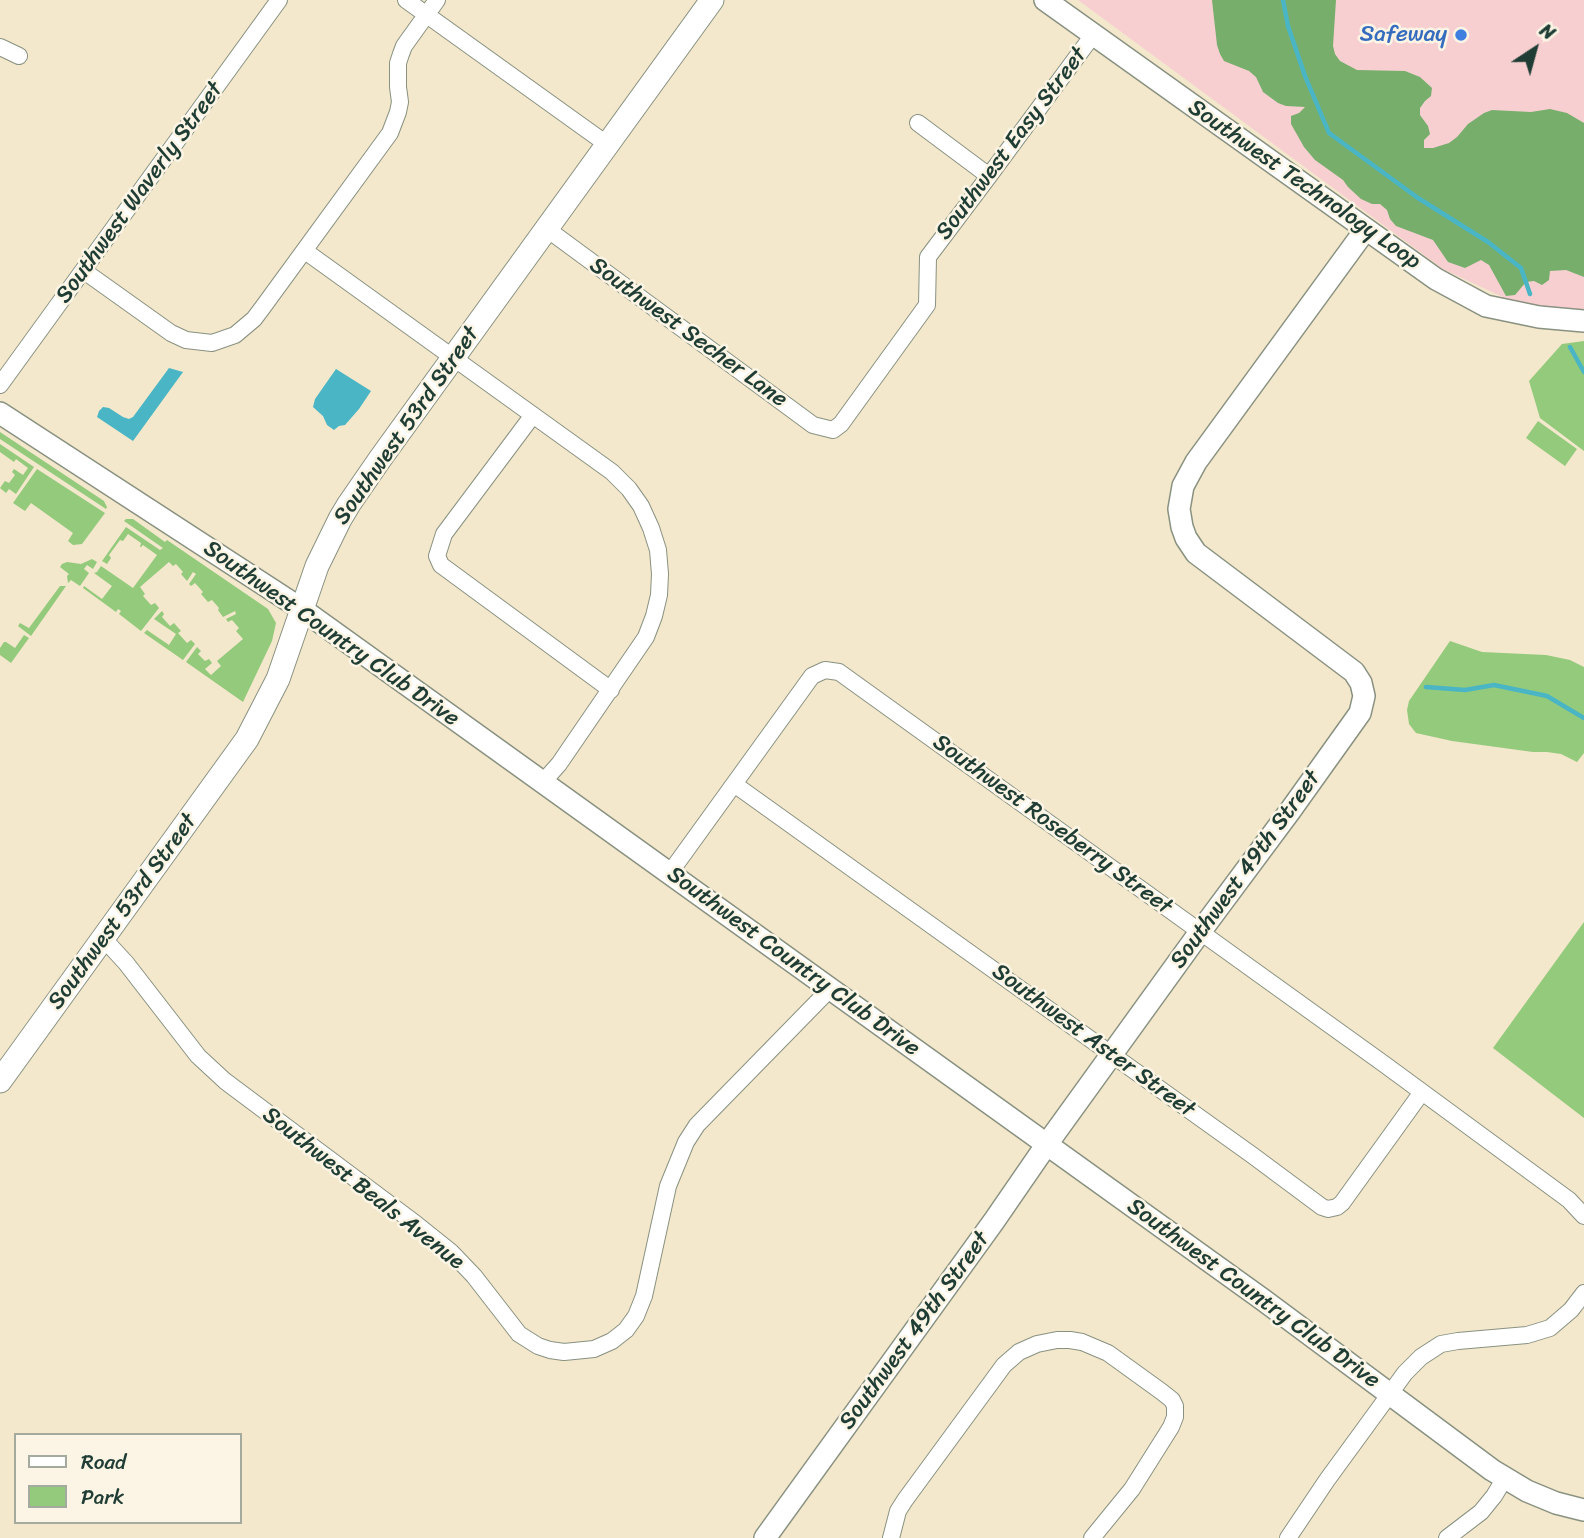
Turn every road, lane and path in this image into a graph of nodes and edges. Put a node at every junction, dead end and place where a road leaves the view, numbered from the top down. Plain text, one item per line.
1 (279, 0) edge
2 (406, 0) edge
3 (437, 0) edge
4 (712, 0) edge
5 (1045, 0) edge
6 (426, 15) junction
7 (1093, 35) junction
8 (0, 47) edge
9 (19, 56) dead end
10 (918, 122) dead end
11 (608, 145) junction
12 (989, 176) junction
13 (547, 229) junction
14 (1366, 229) junction
15 (305, 251) junction
16 (84, 271) junction
17 (1584, 321) edge
18 (454, 357) junction
19 (0, 385) edge
20 (0, 413) edge
21 (533, 415) junction
22 (833, 430) joint
23 (303, 610) junction
24 (611, 690) junction
25 (543, 782) junction
26 (734, 784) junction
27 (669, 874) junction
28 (1200, 932) junction
29 (103, 938) junction
30 (830, 989) junction
31 (1112, 1055) junction
32 (0, 1081) edge
33 (1422, 1092) junction
34 (1047, 1144) junction
35 (1584, 1216) edge
36 (1584, 1293) edge
37 (1389, 1395) junction
38 (1505, 1478) junction
39 (1584, 1510) edge
40 (765, 1538) edge
41 (891, 1538) edge
42 (1092, 1538) edge
43 (1288, 1538) edge
44 (1447, 1538) edge

1 - 16 street, Southwest Waverly Street
2 - 6 street
3 - 6 street
4 - 11 main road, Southwest 53rd Street
5 - 7 street, Southwest Technology Loop
6 - 11 street
6 - 15 street
7 - 12 street, Southwest Easy Street
7 - 14 street, Southwest Technology Loop
8 - 9 street
10 - 12 street
11 - 13 main road, Southwest 53rd Street
12 - 22 street, Southwest Easy Street
13 - 18 main road, Southwest 53rd Street
13 - 22 street, Southwest Secher Lane
14 - 17 street, Southwest Technology Loop
14 - 28 street, Southwest 49th Street
15 - 16 street
15 - 18 street
16 - 19 street, Southwest Waverly Street
18 - 21 street
18 - 23 main road, Southwest 53rd Street
20 - 23 street, Southwest Country Club Drive
21 - 24 street
21 - 24 street
23 - 25 street, Southwest Country Club Drive
23 - 29 main road, Southwest 53rd Street
24 - 25 street
25 - 27 street, Southwest Country Club Drive
26 - 27 street, Southwest Roseberry Street
26 - 28 street, Southwest Roseberry Street
26 - 31 street, Southwest Aster Street
27 - 30 street, Southwest Country Club Drive
28 - 31 street, Southwest 49th Street
28 - 33 street, Southwest Roseberry Street
29 - 30 street, Southwest Beals Avenue
29 - 32 main road, Southwest 53rd Street
30 - 34 street, Southwest Country Club Drive
31 - 33 street, Southwest Aster Street
31 - 34 street, Southwest 49th Street
33 - 35 street, Southwest Roseberry Street
34 - 37 street, Southwest Country Club Drive
34 - 40 street, Southwest 49th Street
36 - 37 street
37 - 38 street, Southwest Country Club Drive
37 - 43 street
38 - 39 street, Southwest Country Club Drive
38 - 44 street
41 - 42 street

